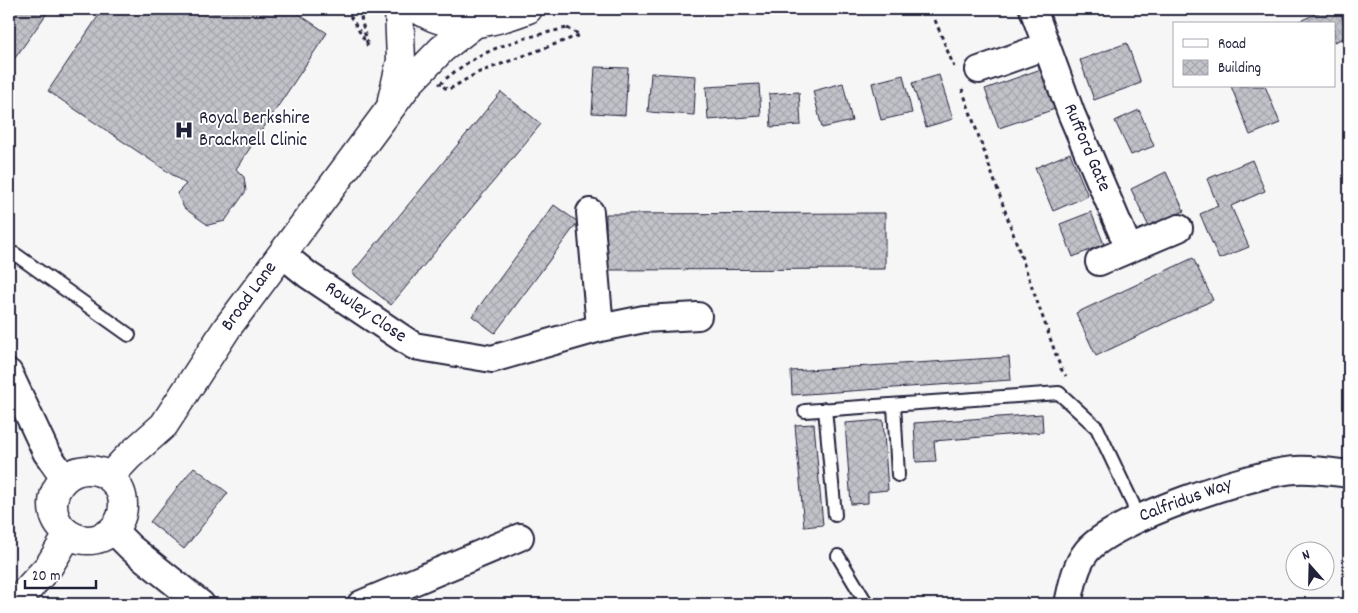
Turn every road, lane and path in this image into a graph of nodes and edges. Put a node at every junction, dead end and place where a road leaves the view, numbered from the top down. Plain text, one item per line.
1 (346, 9) edge
2 (359, 9) edge
3 (399, 9) edge
4 (418, 9) edge
5 (528, 9) edge
6 (1033, 9) edge
7 (935, 20) dead end
8 (473, 25) junction
9 (1046, 46) junction
10 (966, 77) junction
11 (440, 84) joint
12 (388, 113) junction
13 (590, 212) dead end
14 (1180, 228) dead end
15 (1129, 249) junction
16 (15, 254) dead end
17 (282, 254) junction
18 (1099, 262) dead end
19 (698, 316) dead end
20 (600, 328) junction
21 (129, 335) dead end
22 (9, 373) edge
23 (1073, 384) dead end
24 (894, 405) junction
25 (824, 410) junction
26 (805, 411) dead end
27 (1349, 474) edge
28 (898, 475) dead end
29 (109, 477) junction
30 (64, 479) junction
31 (835, 515) dead end
32 (1136, 518) junction
33 (114, 531) junction
34 (68, 535) junction
35 (520, 537) dead end
36 (838, 556) dead end
37 (14, 604) edge
38 (201, 604) edge
39 (361, 604) edge
40 (867, 604) edge
41 (1068, 604) edge

1 - 2 path
3 - 12 street, Broad Lane
4 - 8 street
5 - 8 street
6 - 9 street, Rufford Gate
7 - 10 path
8 - 12 street, Broad Lane
9 - 10 street
9 - 15 street, Rufford Gate
10 - 23 path
11 - 11 path
12 - 17 street, Broad Lane
13 - 20 street
14 - 15 street
15 - 18 street
16 - 21 lane
17 - 20 street, Rowley Close
17 - 29 street, Broad Lane
19 - 20 street, Rowley Close
22 - 30 street
24 - 25 lane
24 - 28 lane
24 - 32 lane
25 - 26 lane
25 - 31 lane
27 - 32 street, Calfridus Way
29 - 30 street
29 - 33 street
30 - 34 street
32 - 41 street, Calfridus Way
33 - 34 street
33 - 38 street
34 - 37 street
35 - 39 street
36 - 40 lane

